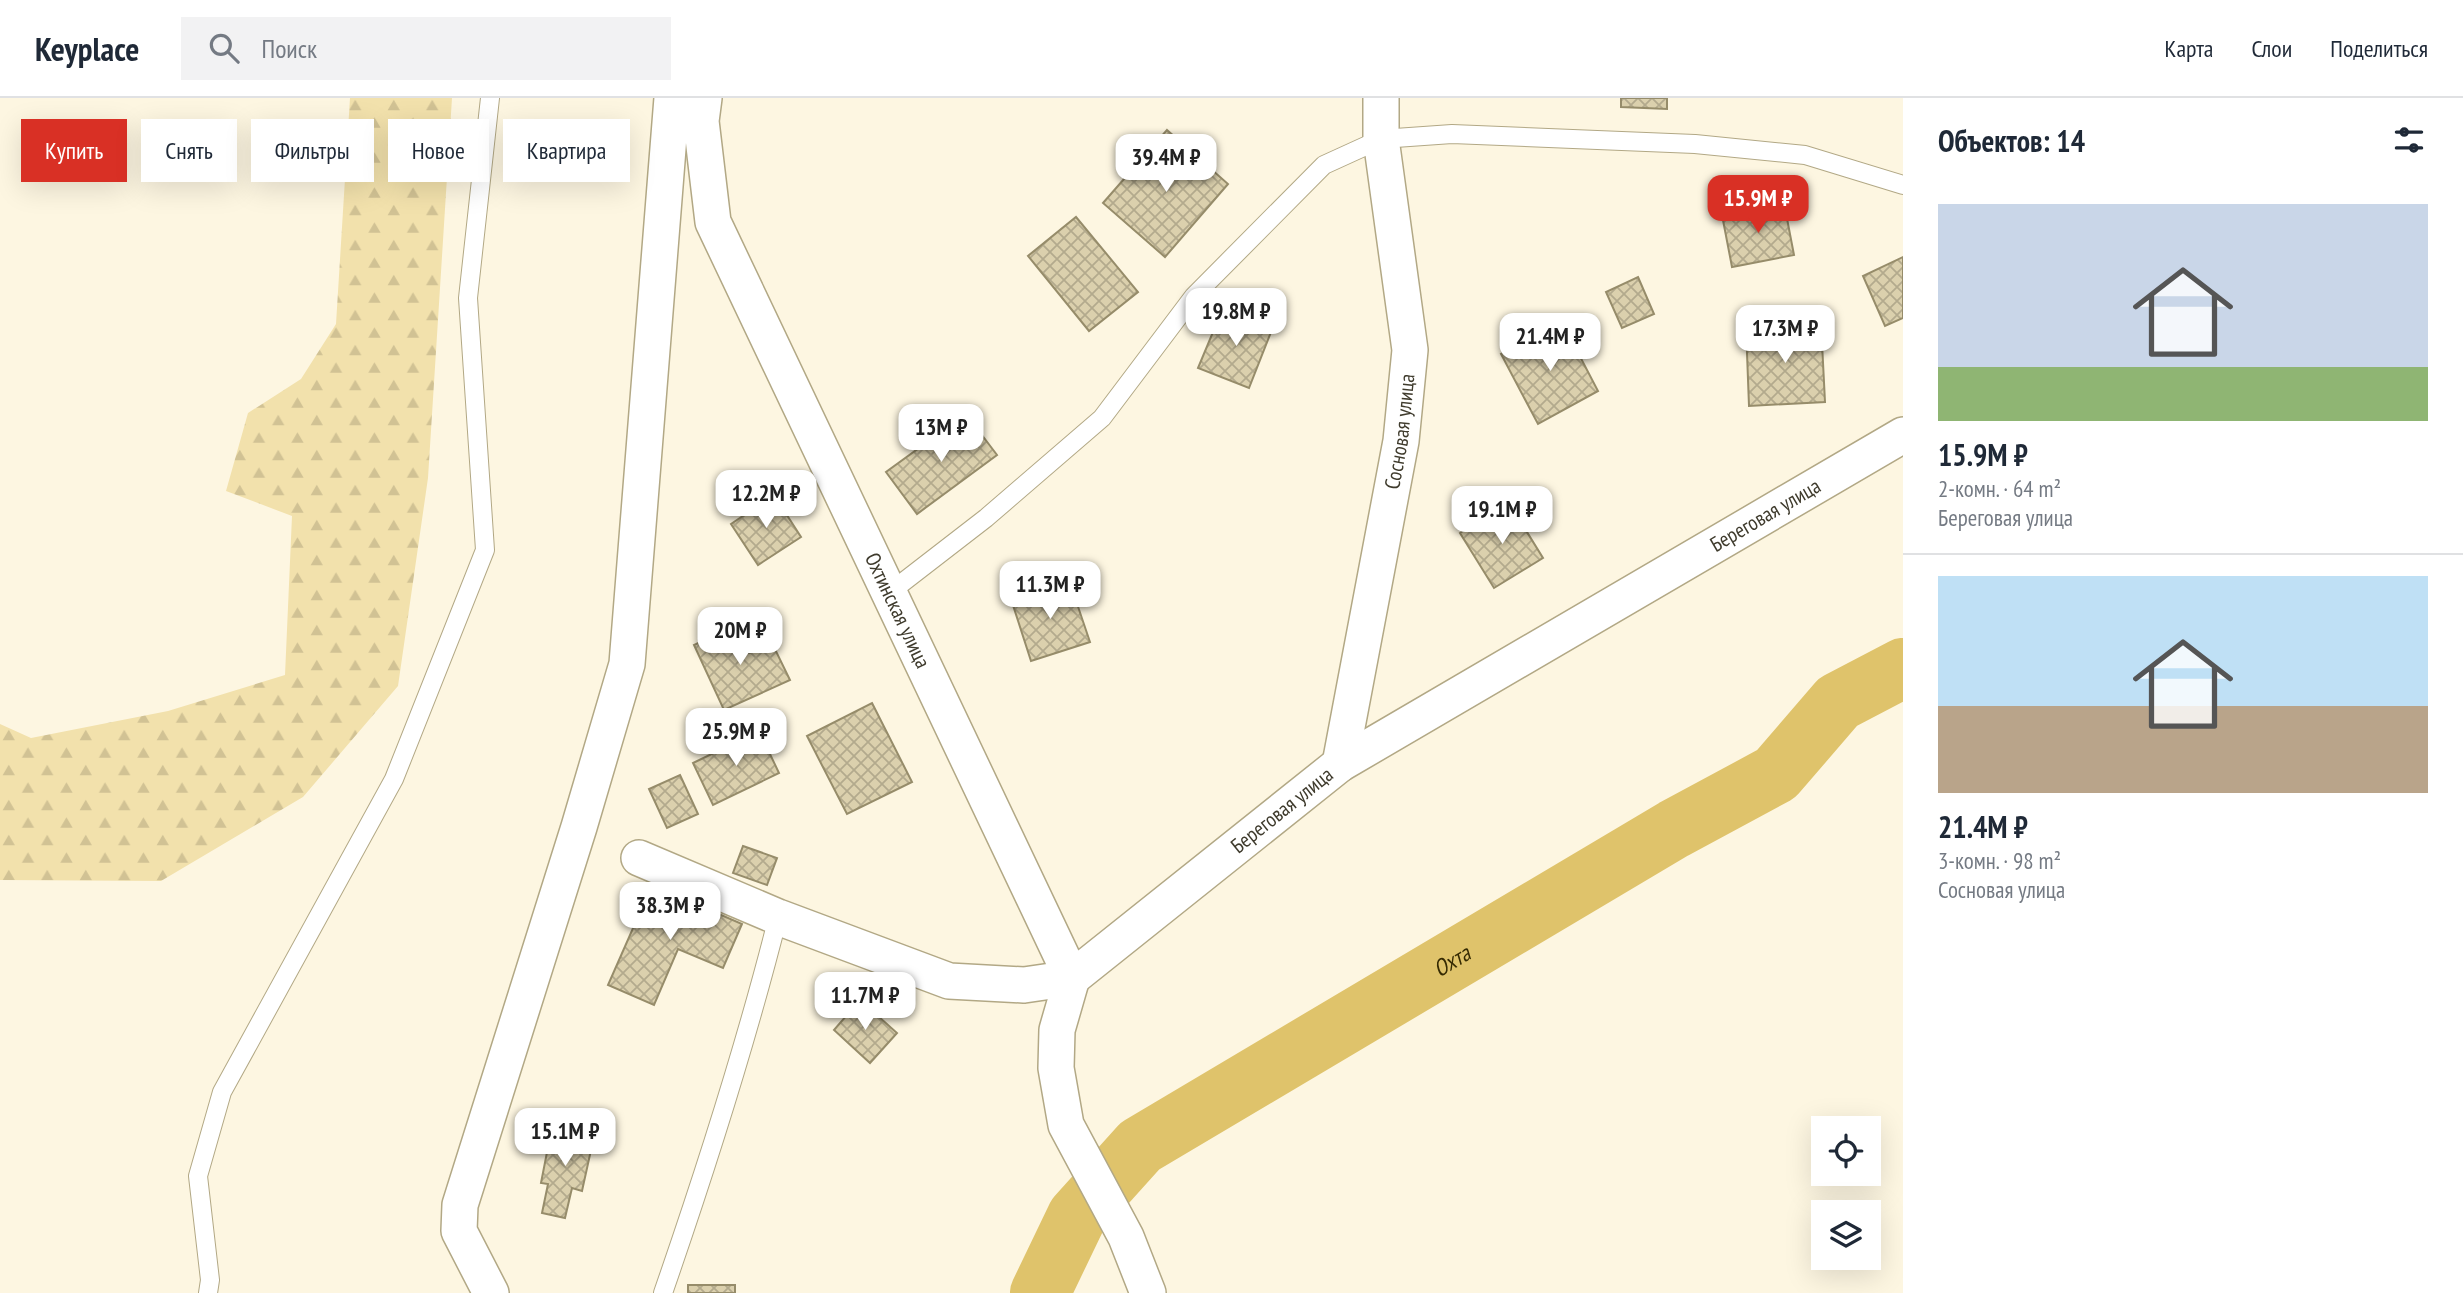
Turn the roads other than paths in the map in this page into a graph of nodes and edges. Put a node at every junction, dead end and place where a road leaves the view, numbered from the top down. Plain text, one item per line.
1 (490, 98) edge
2 (672, 98) edge
3 (704, 98) edge
4 (1381, 98) edge
5 (1381, 139) junction
6 (1903, 185) edge
7 (1903, 435) edge
8 (889, 593) junction
9 (1340, 764) junction
10 (639, 858) dead end
11 (778, 917) junction
12 (1072, 978) junction
13 (208, 1293) edge
14 (491, 1293) edge
15 (663, 1293) edge
16 (1148, 1293) edge

1 - 13 lane
2 - 14 street
3 - 8 street, Охтинская улица
4 - 5 street, Сосновая улица
5 - 6 lane
5 - 8 lane
5 - 9 street, Сосновая улица
7 - 9 street, Береговая улица
8 - 12 street, Охтинская улица
9 - 12 street, Береговая улица
10 - 11 street
11 - 12 street
11 - 15 lane
12 - 16 street

